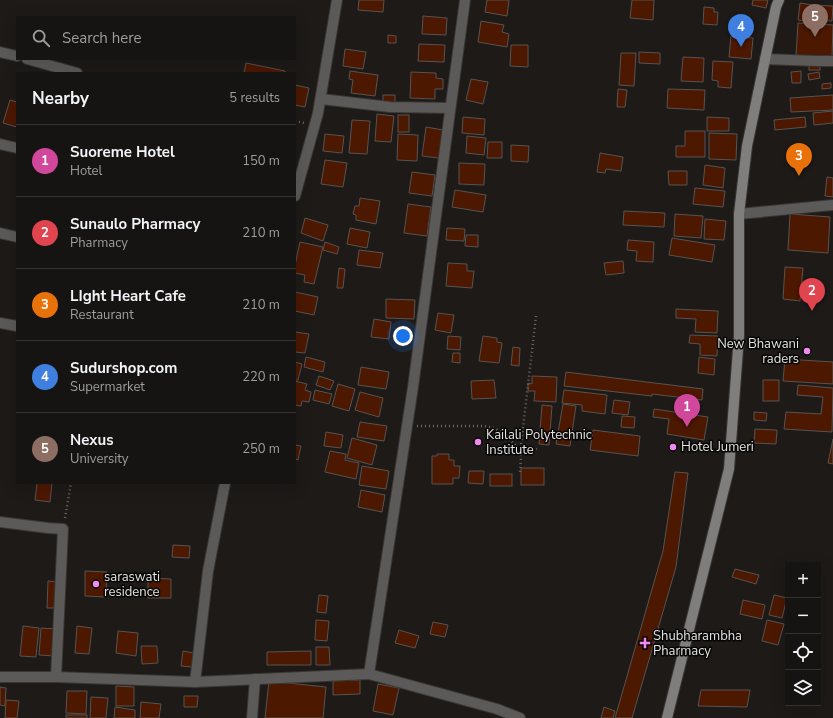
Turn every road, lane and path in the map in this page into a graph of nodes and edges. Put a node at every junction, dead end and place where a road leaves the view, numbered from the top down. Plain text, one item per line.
1 (337, 0) edge
2 (465, 0) edge
3 (779, 0) edge
4 (0, 52) edge
5 (16, 56) edge
6 (765, 59) junction
7 (31, 60) edge
8 (833, 61) edge
9 (73, 72) edge
10 (321, 99) junction
11 (450, 108) junction
12 (0, 144) edge
13 (16, 148) edge
14 (296, 192) edge
15 (833, 205) edge
16 (739, 214) junction
17 (0, 233) edge
18 (16, 237) edge
19 (536, 316) dead end
20 (0, 324) edge
21 (16, 326) edge
22 (406, 426) junction
23 (538, 432) dead end
24 (522, 433) junction
25 (504, 434) junction
26 (537, 449) dead end
27 (520, 454) junction
28 (520, 474) dead end
29 (71, 484) edge
30 (225, 484) edge
31 (0, 522) edge
32 (63, 529) junction
33 (369, 674) junction
34 (0, 677) edge
35 (56, 677) junction
36 (255, 679) junction
37 (195, 682) junction
38 (252, 718) edge
39 (520, 718) edge
40 (667, 718) edge

1 - 10 street
2 - 11 street
3 - 6 street
4 - 5 street
6 - 8 street
6 - 16 street
7 - 9 street
10 - 11 street
10 - 14 street
11 - 22 street
12 - 13 street
15 - 16 street
16 - 40 street
17 - 18 street
19 - 24 path
20 - 21 street
22 - 25 path
22 - 33 street
23 - 24 path
24 - 25 path
24 - 27 path
25 - 27 path
26 - 27 path
27 - 28 path
29 - 32 path
30 - 37 street
31 - 32 street
32 - 35 street
33 - 36 street
33 - 39 street
34 - 35 street
35 - 37 street
36 - 37 street
36 - 38 street

